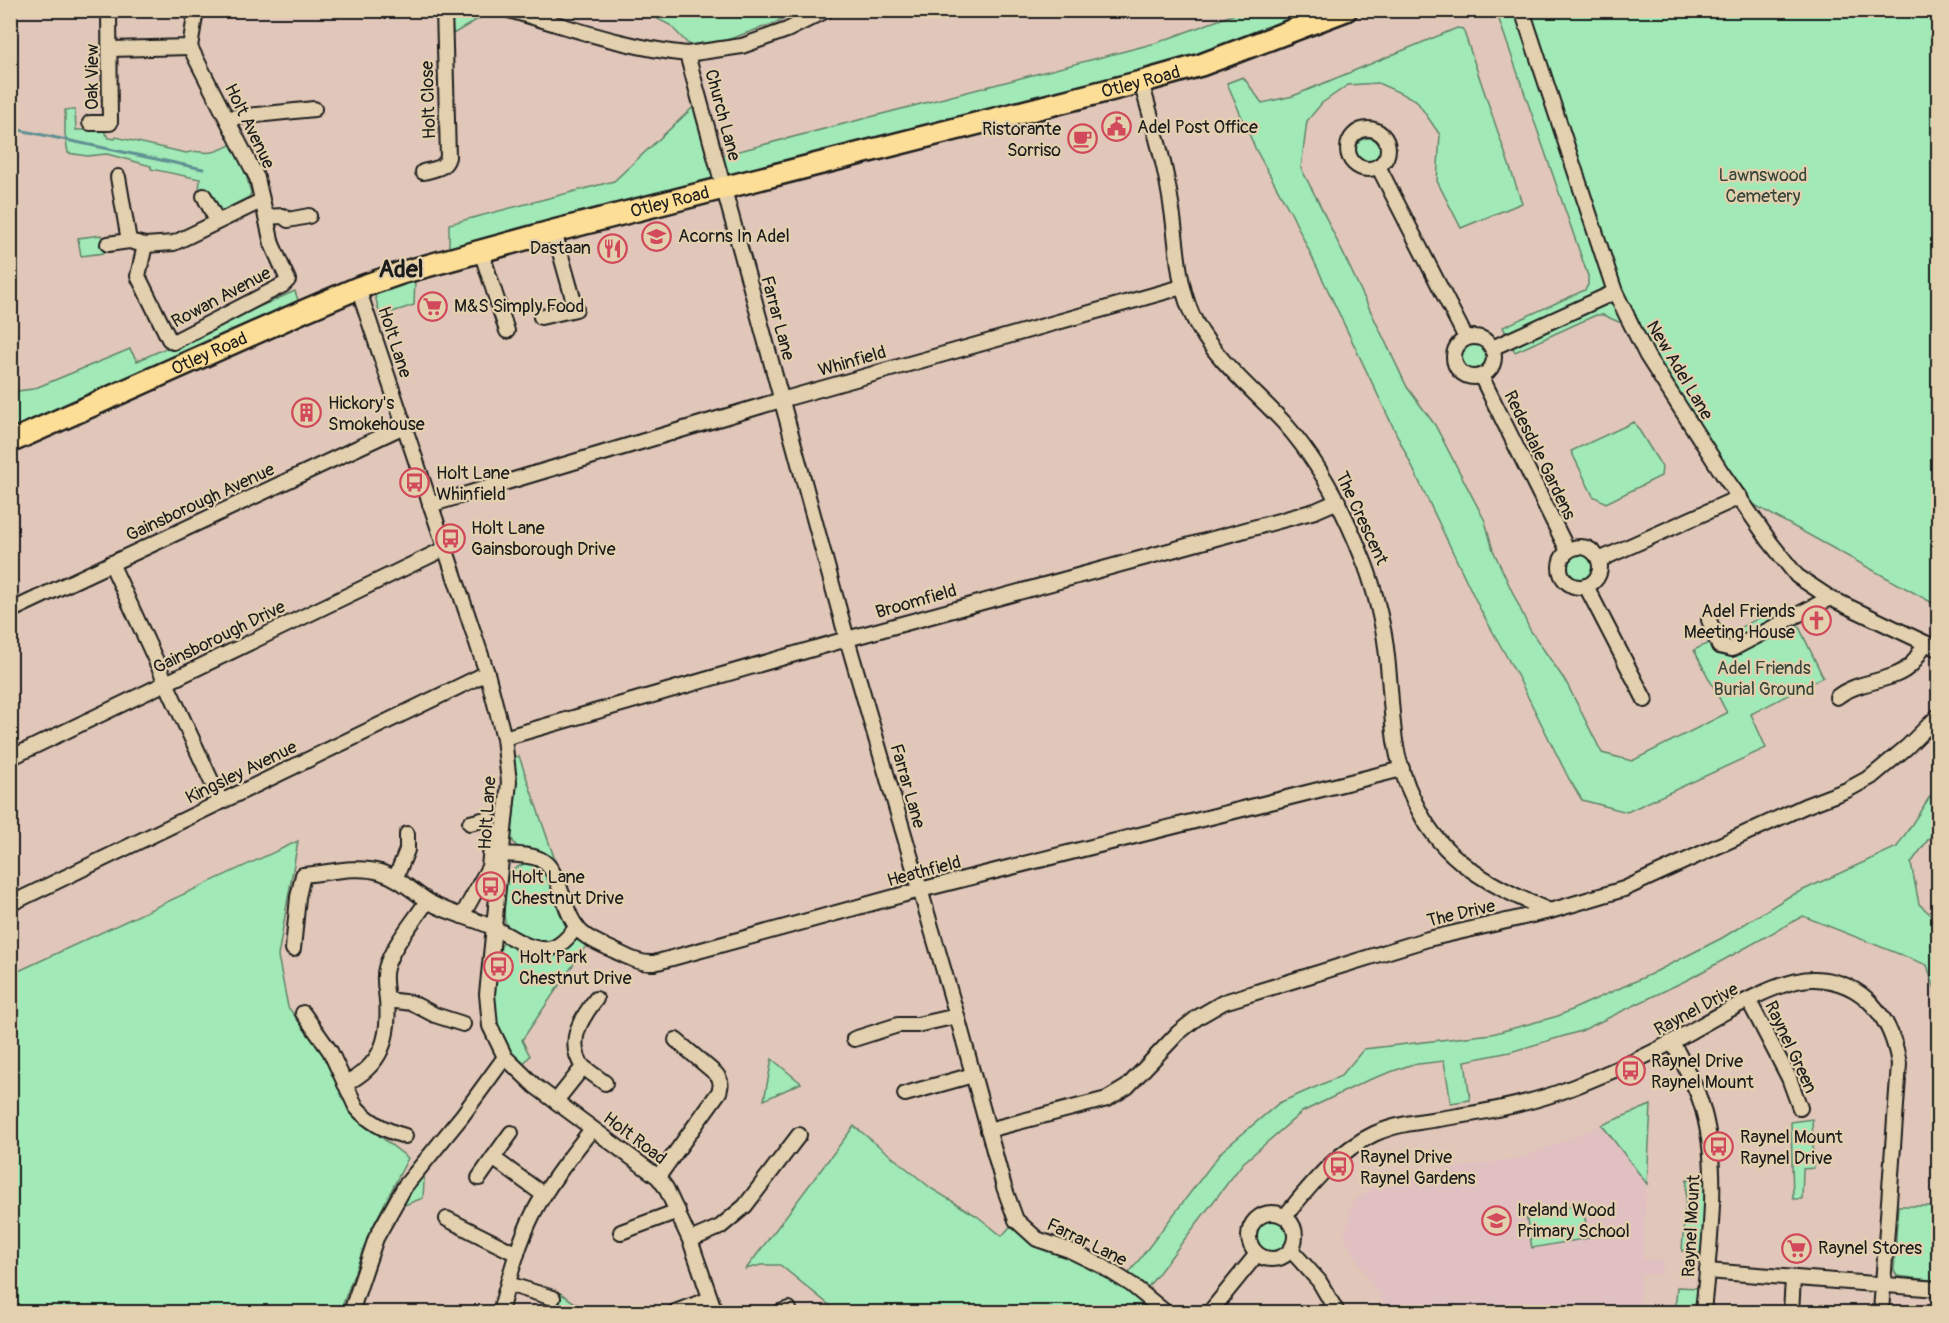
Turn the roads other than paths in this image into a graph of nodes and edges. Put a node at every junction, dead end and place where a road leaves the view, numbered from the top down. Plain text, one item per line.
1 (109, 10) edge
2 (196, 10) edge
3 (444, 10) edge
4 (510, 10) edge
5 (827, 10) edge
6 (1346, 10) edge
7 (1522, 10) edge
8 (528, 13) edge
9 (190, 47) junction
10 (110, 50) junction
11 (687, 54) junction
12 (1141, 82) junction
13 (314, 109) dead end
14 (227, 118) junction
15 (90, 123) dead end
16 (1377, 166) dead end
17 (423, 172) dead end
18 (118, 177) dead end
19 (725, 189) junction
20 (204, 196) dead end
21 (261, 201) junction
22 (309, 216) dead end
23 (266, 217) junction
24 (217, 221) junction
25 (554, 231) junction
26 (129, 241) junction
27 (108, 244) dead end
28 (145, 245) junction
29 (481, 251) junction
30 (358, 288) junction
31 (1182, 288) junction
32 (1615, 292) junction
33 (541, 317) dead end
34 (507, 331) dead end
35 (1466, 338) junction
36 (1492, 348) junction
37 (1481, 376) junction
38 (781, 400) junction
39 (404, 426) junction
40 (10, 442) edge
41 (1740, 496) junction
42 (1338, 501) junction
43 (430, 505) junction
44 (444, 549) junction
45 (1568, 551) junction
46 (1599, 560) junction
47 (111, 563) junction
48 (1586, 586) junction
49 (1830, 598) junction
50 (10, 611) edge
51 (1709, 620) dead end
52 (847, 639) junction
53 (1932, 646) edge
54 (487, 673) junction
55 (165, 683) junction
56 (1837, 697) dead end
57 (1645, 700) dead end
58 (1938, 716) edge
59 (504, 738) junction
60 (10, 758) edge
61 (1402, 769) junction
62 (221, 802) junction
63 (470, 823) dead end
64 (406, 834) dead end
65 (502, 854) junction
66 (396, 877) junction
67 (920, 890) junction
68 (1512, 894) junction
69 (427, 901) junction
70 (10, 904) edge
71 (1551, 911) junction
72 (462, 916) junction
73 (1504, 921) junction
74 (493, 927) junction
75 (577, 927) junction
76 (293, 949) dead end
77 (596, 999) dead end
78 (387, 1000) junction
79 (1749, 1001) junction
80 (303, 1013) dead end
81 (957, 1016) junction
82 (463, 1024) dead end
83 (854, 1039) dead end
84 (676, 1040) dead end
85 (1672, 1042) junction
86 (505, 1057) junction
87 (583, 1066) junction
88 (973, 1075) junction
89 (605, 1083) dead end
90 (345, 1084) junction
91 (905, 1094) dead end
92 (556, 1101) junction
93 (1800, 1108) dead end
94 (592, 1129) junction
95 (988, 1130) junction
96 (511, 1133) dead end
97 (799, 1135) dead end
98 (405, 1136) dead end
99 (493, 1158) junction
100 (658, 1177) junction
101 (479, 1178) dead end
102 (544, 1195) junction
103 (678, 1211) junction
104 (1285, 1216) junction
105 (447, 1219) dead end
106 (621, 1232) dead end
107 (690, 1240) junction
108 (1290, 1250) junction
109 (517, 1254) junction
110 (1257, 1254) junction
111 (1707, 1271) junction
112 (1793, 1279) junction
113 (508, 1284) junction
114 (1885, 1284) junction
115 (1938, 1290) edge
116 (553, 1299) dead end
117 (710, 1299) junction
118 (351, 1312) edge
119 (500, 1312) edge
120 (675, 1312) edge
121 (715, 1312) edge
122 (1165, 1312) edge
123 (1210, 1312) edge
124 (1337, 1312) edge
125 (1703, 1312) edge
126 (1791, 1312) edge
127 (1881, 1312) edge

1 - 10 street, Oak View
2 - 9 street
3 - 17 street, Holt Close
4 - 8 street, Church Lane
5 - 11 street
6 - 12 highway, Otley Road
7 - 32 street, New Adel Lane
8 - 11 street, Church Lane
9 - 10 street
9 - 14 street, Holt Avenue
10 - 15 street, Oak View
11 - 19 street, Church Lane
12 - 19 highway, Otley Road
12 - 31 street, The Crescent
13 - 14 street
14 - 21 street, Holt Avenue
16 - 35 street
18 - 26 street
19 - 25 highway, Otley Road
19 - 38 street, Farrar Lane
20 - 24 street
21 - 23 street, Holt Avenue
21 - 24 street
22 - 23 street
23 - 28 street, Rowan Avenue
24 - 28 street
25 - 29 highway, Otley Road
25 - 33 street
26 - 27 street
26 - 28 street
29 - 30 highway, Otley Road
29 - 34 street
30 - 39 street, Holt Lane
30 - 40 highway, Otley Road
31 - 38 street, Whinfield
31 - 42 street, The Crescent
32 - 36 street
32 - 41 street, New Adel Lane
35 - 36 street
35 - 37 street
36 - 37 street, Redesdale Gardens
37 - 45 street, Redesdale Gardens
38 - 43 street, Whinfield
38 - 52 street, Farrar Lane
39 - 43 street, Holt Lane
39 - 47 street, Gainsborough Avenue
41 - 46 street
41 - 49 street, New Adel Lane
42 - 52 street, Broomfield
42 - 61 street, The Crescent
43 - 44 street, Holt Lane
44 - 54 street, Holt Lane
44 - 55 street, Gainsborough Drive
45 - 46 street
45 - 48 street
46 - 48 street
47 - 50 street, Gainsborough Avenue
47 - 55 street
48 - 57 street
49 - 51 street
49 - 53 street, New Adel Lane
52 - 59 street, Broomfield
52 - 67 street, Farrar Lane
53 - 56 street
54 - 59 street, Holt Lane
54 - 62 street, Kingsley Avenue
55 - 60 street, Gainsborough Drive
55 - 62 street
58 - 71 street, The Drive
59 - 65 street, Holt Lane
61 - 67 street, Heathfield
61 - 68 street, The Crescent
62 - 70 street, Kingsley Avenue
63 - 72 street
64 - 66 street
65 - 74 street, Holt Lane
65 - 75 street, Heathfield
66 - 69 street
66 - 76 street
67 - 75 street, Heathfield
67 - 81 street, Farrar Lane
68 - 71 street, The Crescent
68 - 73 street
69 - 72 street
69 - 78 street
71 - 73 street, The Drive
72 - 74 street
73 - 95 street, The Drive
74 - 75 street
74 - 86 street, Holt Lane
77 - 87 street
78 - 82 street
78 - 90 street
79 - 85 street, Raynel Drive
79 - 93 street, Raynel Green
79 - 114 street, Raynel Drive
80 - 90 street
81 - 83 street
81 - 88 street, Farrar Lane
84 - 100 street
85 - 104 street, Raynel Drive
85 - 111 street, Raynel Mount
86 - 92 street, Holt Road
86 - 118 street
87 - 89 street
87 - 92 street
88 - 91 street
88 - 95 street, Farrar Lane
90 - 98 street
92 - 94 street, Holt Road
94 - 100 street, Holt Road
94 - 102 street
95 - 122 street, Farrar Lane
96 - 99 street
97 - 107 street
99 - 101 street
99 - 102 street
100 - 103 street, Holt Road
102 - 109 street
103 - 106 street
103 - 107 street, Holt Road
104 - 108 street
104 - 110 street
105 - 109 street
107 - 117 street, Holt Road
108 - 110 street
108 - 124 street
109 - 113 street
110 - 123 street
111 - 112 street
111 - 125 street, Raynel Mount
112 - 114 street
112 - 126 street
113 - 116 street
113 - 119 street
114 - 115 street
114 - 127 street, Raynel Drive
117 - 120 street
117 - 121 street, Holt Road

